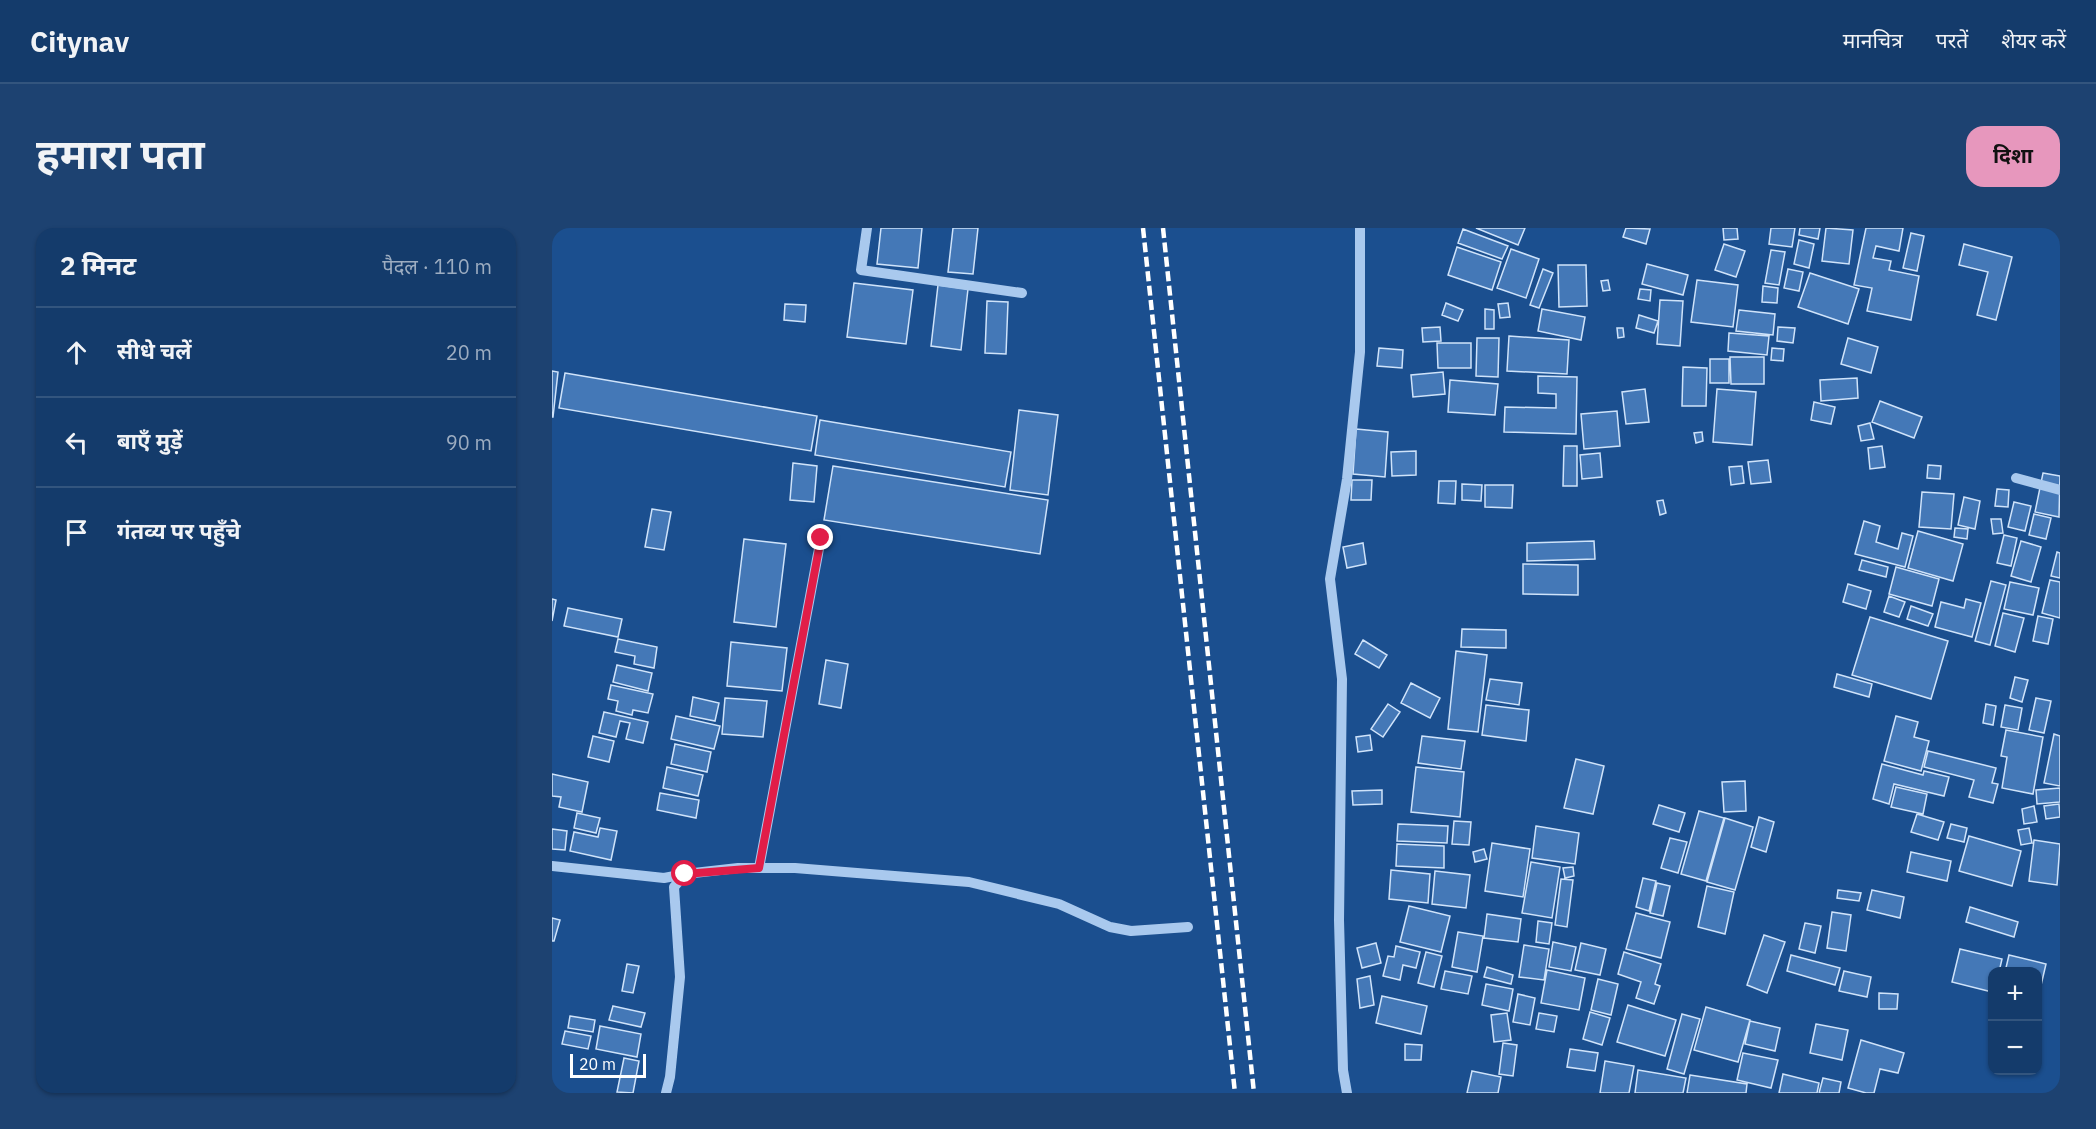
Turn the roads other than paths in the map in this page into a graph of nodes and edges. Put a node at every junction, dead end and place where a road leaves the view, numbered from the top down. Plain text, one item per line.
1 (867, 228) edge
2 (1360, 228) edge
3 (1022, 293) dead end
4 (2016, 478) dead end
5 (2060, 490) edge
6 (821, 538) dead end
7 (552, 866) edge
8 (759, 868) junction
9 (685, 874) junction
10 (1188, 927) dead end
11 (666, 1093) edge
12 (1347, 1093) edge

1 - 3 street
2 - 12 street
4 - 5 street
6 - 8 street
7 - 9 street
8 - 9 street
8 - 10 street
9 - 11 street

